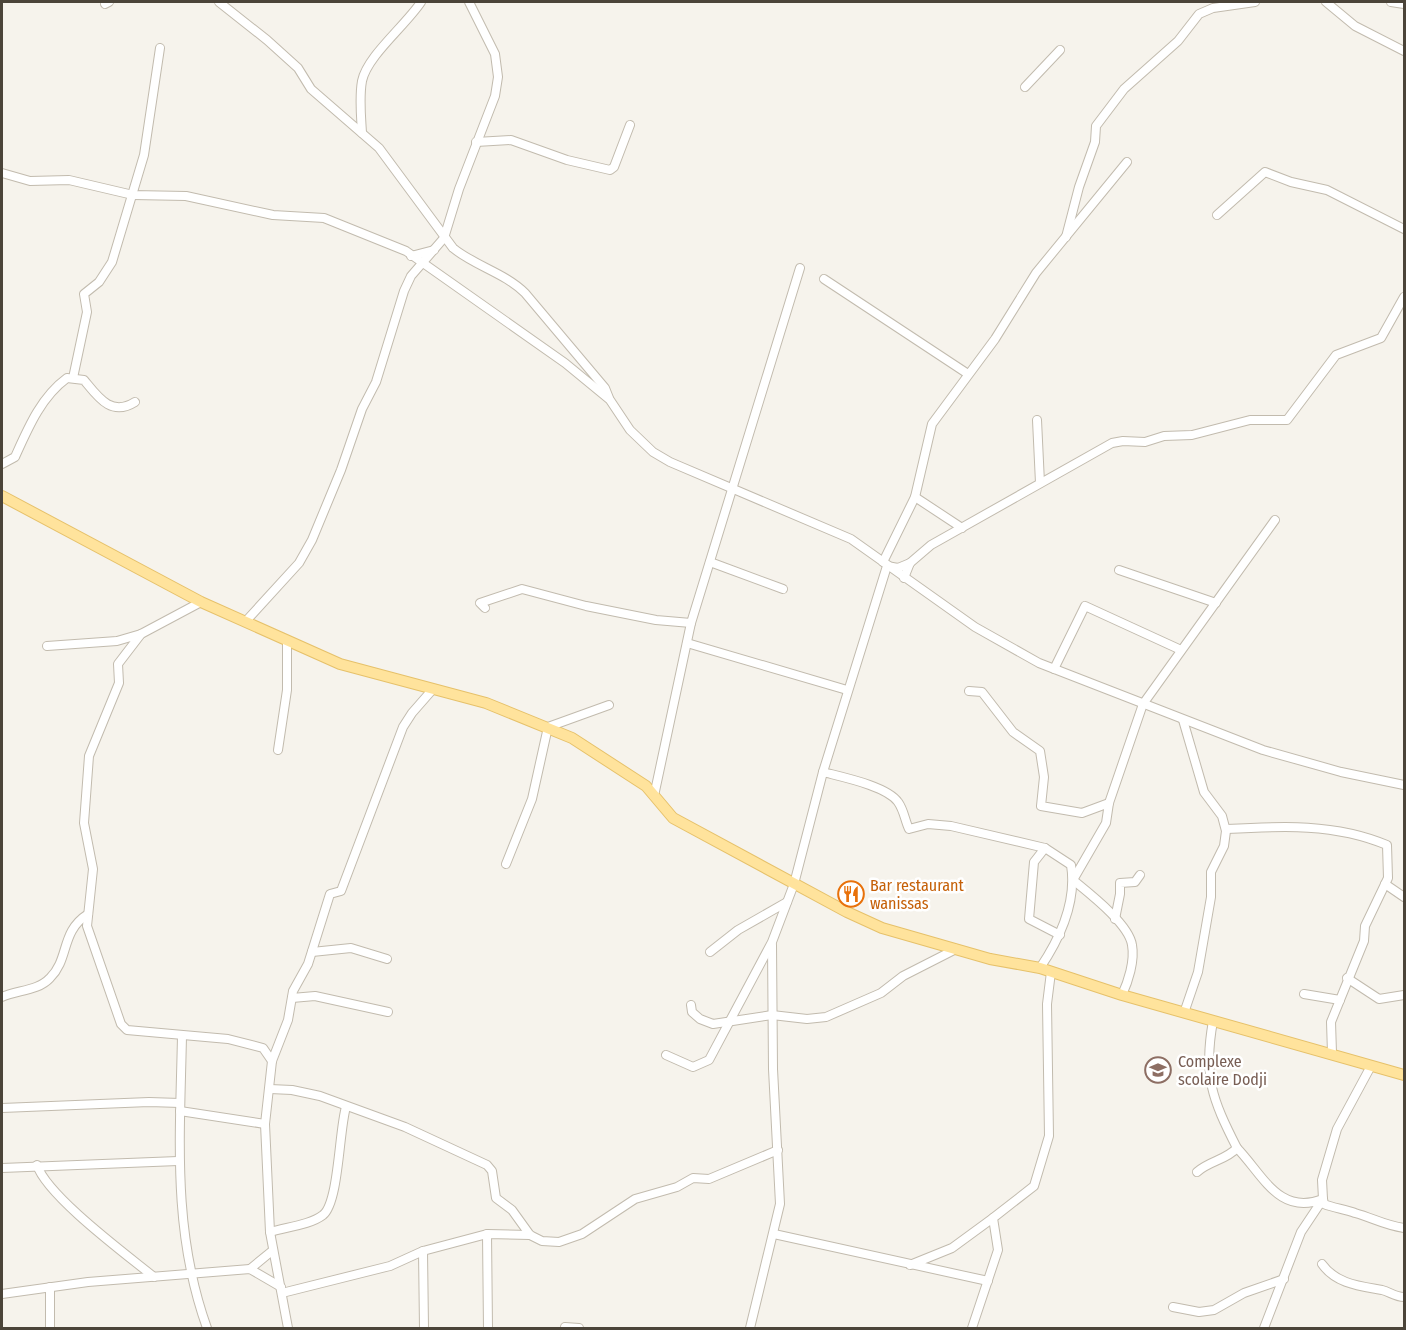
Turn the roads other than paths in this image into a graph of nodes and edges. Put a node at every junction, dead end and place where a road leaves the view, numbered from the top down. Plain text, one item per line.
1 (219, 2) edge
2 (421, 2) edge
3 (469, 2) edge
4 (1255, 2) edge
5 (1326, 2) edge
6 (1391, 2) edge
7 (1404, 4) edge
8 (160, 48) dead end
9 (1060, 50) dead end
10 (1404, 51) edge
11 (1025, 87) dead end
12 (630, 125) dead end
13 (362, 133) junction
14 (476, 142) junction
15 (1127, 162) dead end
16 (2, 173) edge
17 (133, 195) junction
18 (1217, 215) dead end
19 (1404, 229) edge
20 (444, 238) junction
21 (1065, 242) junction
22 (434, 250) junction
23 (411, 256) junction
24 (421, 264) junction
25 (800, 268) dead end
26 (824, 279) dead end
27 (1404, 297) edge
28 (968, 374) junction
29 (74, 378) junction
30 (610, 400) junction
31 (135, 402) dead end
32 (1037, 420) dead end
33 (2, 464) edge
34 (1040, 483) junction
35 (731, 489) junction
36 (2, 496) edge
37 (915, 497) junction
38 (1275, 520) dead end
39 (962, 528) junction
40 (710, 562) junction
41 (910, 563) junction
42 (885, 564) junction
43 (1119, 570) dead end
44 (904, 578) junction
45 (783, 589) dead end
46 (201, 602) junction
47 (1216, 603) junction
48 (485, 608) dead end
49 (246, 621) junction
50 (691, 623) junction
51 (141, 634) junction
52 (287, 641) junction
53 (687, 642) junction
54 (47, 646) dead end
55 (1181, 650) junction
56 (1054, 669) junction
57 (433, 689) junction
58 (847, 690) junction
59 (969, 691) dead end
60 (1143, 704) junction
61 (609, 705) dead end
62 (1183, 720) junction
63 (548, 727) junction
64 (278, 750) dead end
65 (823, 772) junction
66 (1404, 785) edge
67 (654, 796) junction
68 (1109, 803) junction
69 (1226, 829) junction
70 (1045, 848) junction
71 (506, 864) dead end
72 (1140, 875) dead end
73 (1074, 880) junction
74 (794, 884) junction
75 (1385, 884) junction
76 (1404, 897) edge
77 (787, 902) junction
78 (88, 914) junction
79 (1115, 919) junction
80 (1060, 934) junction
81 (772, 942) junction
82 (956, 949) junction
83 (312, 952) junction
84 (710, 952) dead end
85 (387, 959) dead end
86 (1040, 968) junction
87 (1052, 972) junction
88 (1347, 978) junction
89 (1304, 994) dead end
90 (1122, 995) junction
91 (1404, 995) edge
92 (2, 997) edge
93 (292, 998) junction
94 (1340, 1000) junction
95 (691, 1005) dead end
96 (388, 1012) dead end
97 (1184, 1013) junction
98 (772, 1015) junction
99 (1213, 1021) junction
100 (729, 1022) junction
101 (182, 1036) junction
102 (278, 1047) junction
103 (263, 1048) junction
104 (1332, 1053) junction
105 (666, 1055) dead end
106 (272, 1061) junction
107 (1371, 1066) junction
108 (1404, 1075) edge
109 (270, 1089) junction
110 (180, 1107) junction
111 (346, 1107) junction
112 (2, 1108) edge
113 (266, 1124) junction
114 (1237, 1148) junction
115 (778, 1150) junction
116 (178, 1161) junction
117 (37, 1165) junction
118 (2, 1168) edge
119 (1197, 1173) dead end
120 (1323, 1199) junction
121 (993, 1218) junction
122 (1404, 1228) edge
123 (270, 1232) junction
124 (487, 1234) junction
125 (774, 1234) junction
126 (530, 1235) junction
127 (272, 1251) junction
128 (423, 1251) junction
129 (1322, 1264) dead end
130 (910, 1265) junction
131 (250, 1269) junction
132 (192, 1273) junction
133 (154, 1277) junction
134 (1284, 1278) junction
135 (988, 1281) junction
136 (50, 1287) junction
137 (281, 1290) junction
138 (2, 1294) edge
139 (1404, 1297) edge
140 (1173, 1307) dead end
141 (565, 1327) dead end
142 (50, 1329) edge
143 (207, 1329) edge
144 (288, 1329) edge
145 (424, 1329) edge
146 (488, 1329) edge
147 (579, 1329) edge
148 (750, 1329) edge
149 (972, 1329) edge
150 (1264, 1329) edge

1 - 13 street
2 - 13 street
3 - 14 street
4 - 21 street
5 - 10 street
6 - 7 street
8 - 17 street
9 - 11 street
12 - 14 street
13 - 20 street
14 - 20 street
15 - 21 street
16 - 17 street
17 - 23 street
17 - 29 street
18 - 19 street
20 - 22 street
20 - 30 street
21 - 28 street
22 - 23 street
22 - 24 street
23 - 24 street
24 - 30 street
24 - 49 street
25 - 35 street
26 - 28 street
27 - 34 street
28 - 37 street
29 - 31 street
29 - 33 street
30 - 35 street
32 - 34 street
34 - 39 street
35 - 40 street
35 - 42 street
36 - 46 main road
37 - 39 street
37 - 42 street
38 - 47 street
39 - 41 street
40 - 45 street
40 - 50 street
41 - 42 street
41 - 44 street
42 - 44 street
42 - 58 street
43 - 47 street
44 - 56 street
46 - 49 main road
46 - 51 street
47 - 55 street
48 - 50 street
49 - 52 main road
50 - 53 street
51 - 54 street
51 - 78 street
52 - 57 main road
52 - 64 street
53 - 58 street
53 - 67 street
55 - 56 street
55 - 60 street
56 - 60 street
57 - 63 main road
57 - 83 street
58 - 65 street
59 - 68 street
60 - 62 street
60 - 68 street
61 - 63 street
62 - 66 street
62 - 69 street
63 - 67 main road
63 - 71 street
65 - 70 street
65 - 74 street
67 - 74 main road
68 - 73 street
69 - 75 street
69 - 97 street
70 - 73 street
70 - 80 street
72 - 79 street
73 - 79 street
73 - 80 street
74 - 77 street
74 - 82 main road
75 - 76 street
75 - 88 street
77 - 81 street
77 - 84 street
78 - 92 street
78 - 101 street
79 - 90 street
80 - 86 street
81 - 98 street
81 - 100 street
82 - 86 main road
82 - 98 street
83 - 85 street
83 - 93 street
86 - 87 main road
87 - 90 main road
87 - 121 street
88 - 91 street
88 - 94 street
89 - 94 street
90 - 97 main road
93 - 96 street
93 - 102 street
94 - 104 street
95 - 100 street
97 - 99 main road
98 - 100 street
98 - 115 street
99 - 104 main road
99 - 114 street
100 - 105 street
101 - 103 street
101 - 110 street
102 - 103 street
102 - 106 street
103 - 106 street
104 - 107 main road
106 - 109 street
107 - 108 main road
107 - 120 street
109 - 111 street
109 - 113 street
110 - 112 street
110 - 113 street
110 - 116 street
111 - 123 street
111 - 126 street
113 - 123 street
114 - 119 street
114 - 120 street
115 - 125 street
115 - 126 street
116 - 117 street
116 - 132 street
117 - 118 street
117 - 133 street
120 - 122 street
120 - 134 street
121 - 130 street
121 - 135 street
123 - 127 street
124 - 126 street
124 - 128 street
124 - 146 street
125 - 130 street
125 - 148 street
127 - 131 street
127 - 137 street
128 - 137 street
128 - 145 street
129 - 139 street
130 - 135 street
131 - 132 street
131 - 137 street
132 - 133 street
132 - 143 street
133 - 136 street
134 - 140 street
134 - 150 street
135 - 149 street
136 - 138 street
136 - 142 street
137 - 144 street
141 - 147 street

